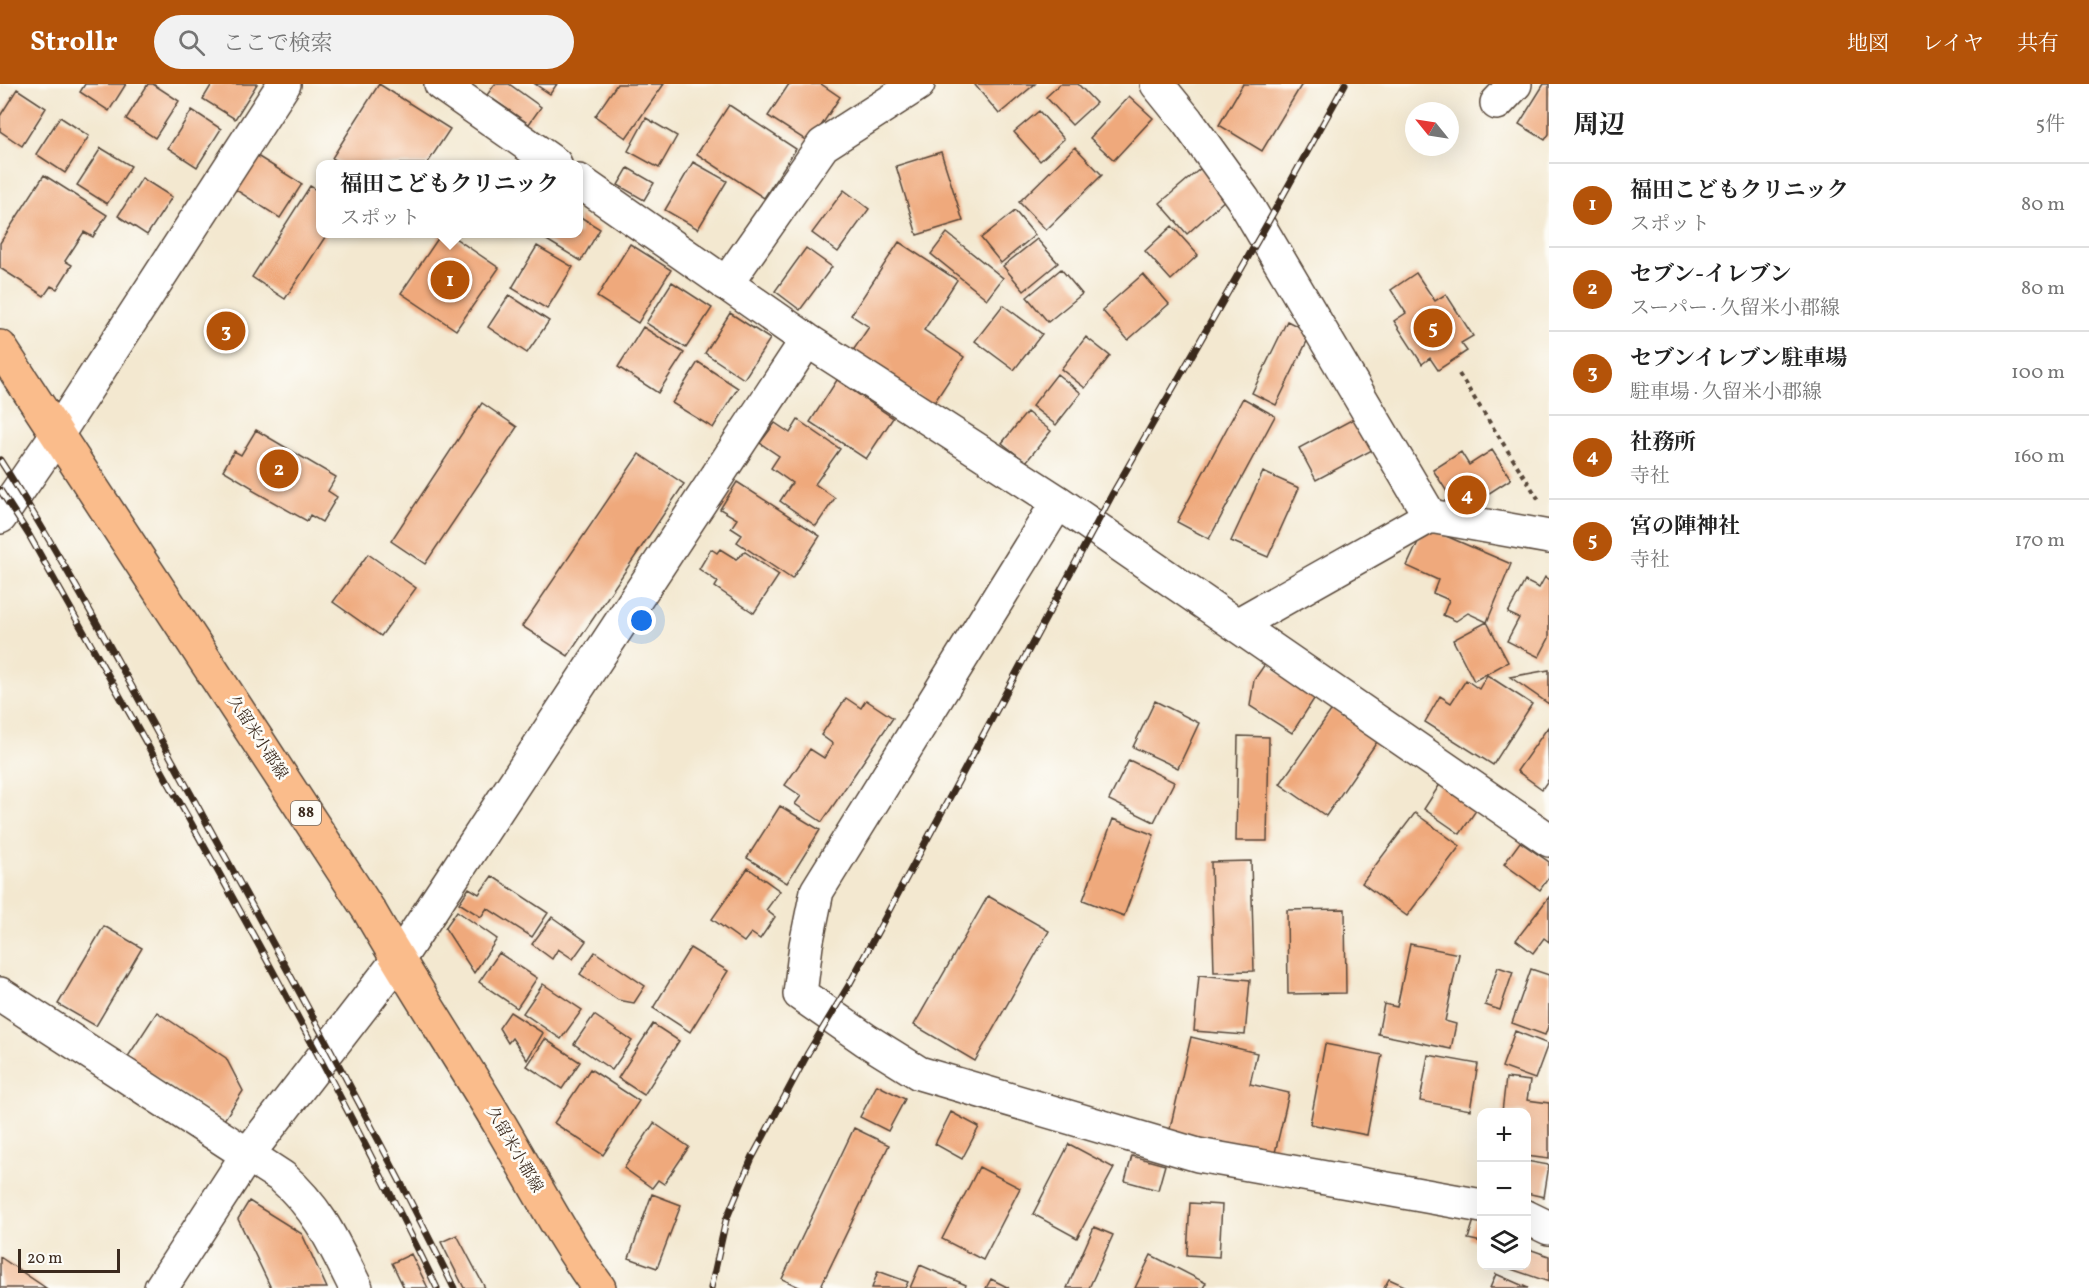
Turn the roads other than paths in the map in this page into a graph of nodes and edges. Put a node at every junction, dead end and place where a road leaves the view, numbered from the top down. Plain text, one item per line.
1 (284, 84) edge
2 (441, 84) edge
3 (918, 84) edge
4 (1157, 84) edge
5 (548, 160) edge
6 (583, 184) edge
7 (726, 284) junction
8 (807, 340) junction
9 (0, 347) edge
10 (58, 433) junction
11 (1058, 502) junction
12 (1430, 516) junction
13 (0, 517) edge
14 (1546, 522) edge
15 (1237, 626) junction
16 (1549, 840) edge
17 (398, 960) junction
18 (0, 994) edge
19 (248, 1154) junction
20 (1477, 1205) edge
21 (1531, 1219) edge
22 (1549, 1228) edge
23 (161, 1288) edge
24 (356, 1288) edge
25 (599, 1288) edge

1 - 10 street
2 - 5 street
3 - 7 street
4 - 12 street
6 - 7 street
7 - 8 street
8 - 11 street
8 - 17 street
9 - 10 main road, 久留米小郡線 / 88
10 - 13 street
10 - 17 main road, 久留米小郡線 / 88
11 - 15 street
11 - 20 street
12 - 14 street
12 - 15 street
15 - 16 street
17 - 19 street
17 - 25 main road, 久留米小郡線 / 88
18 - 19 street
19 - 23 street
19 - 24 street
21 - 22 street

